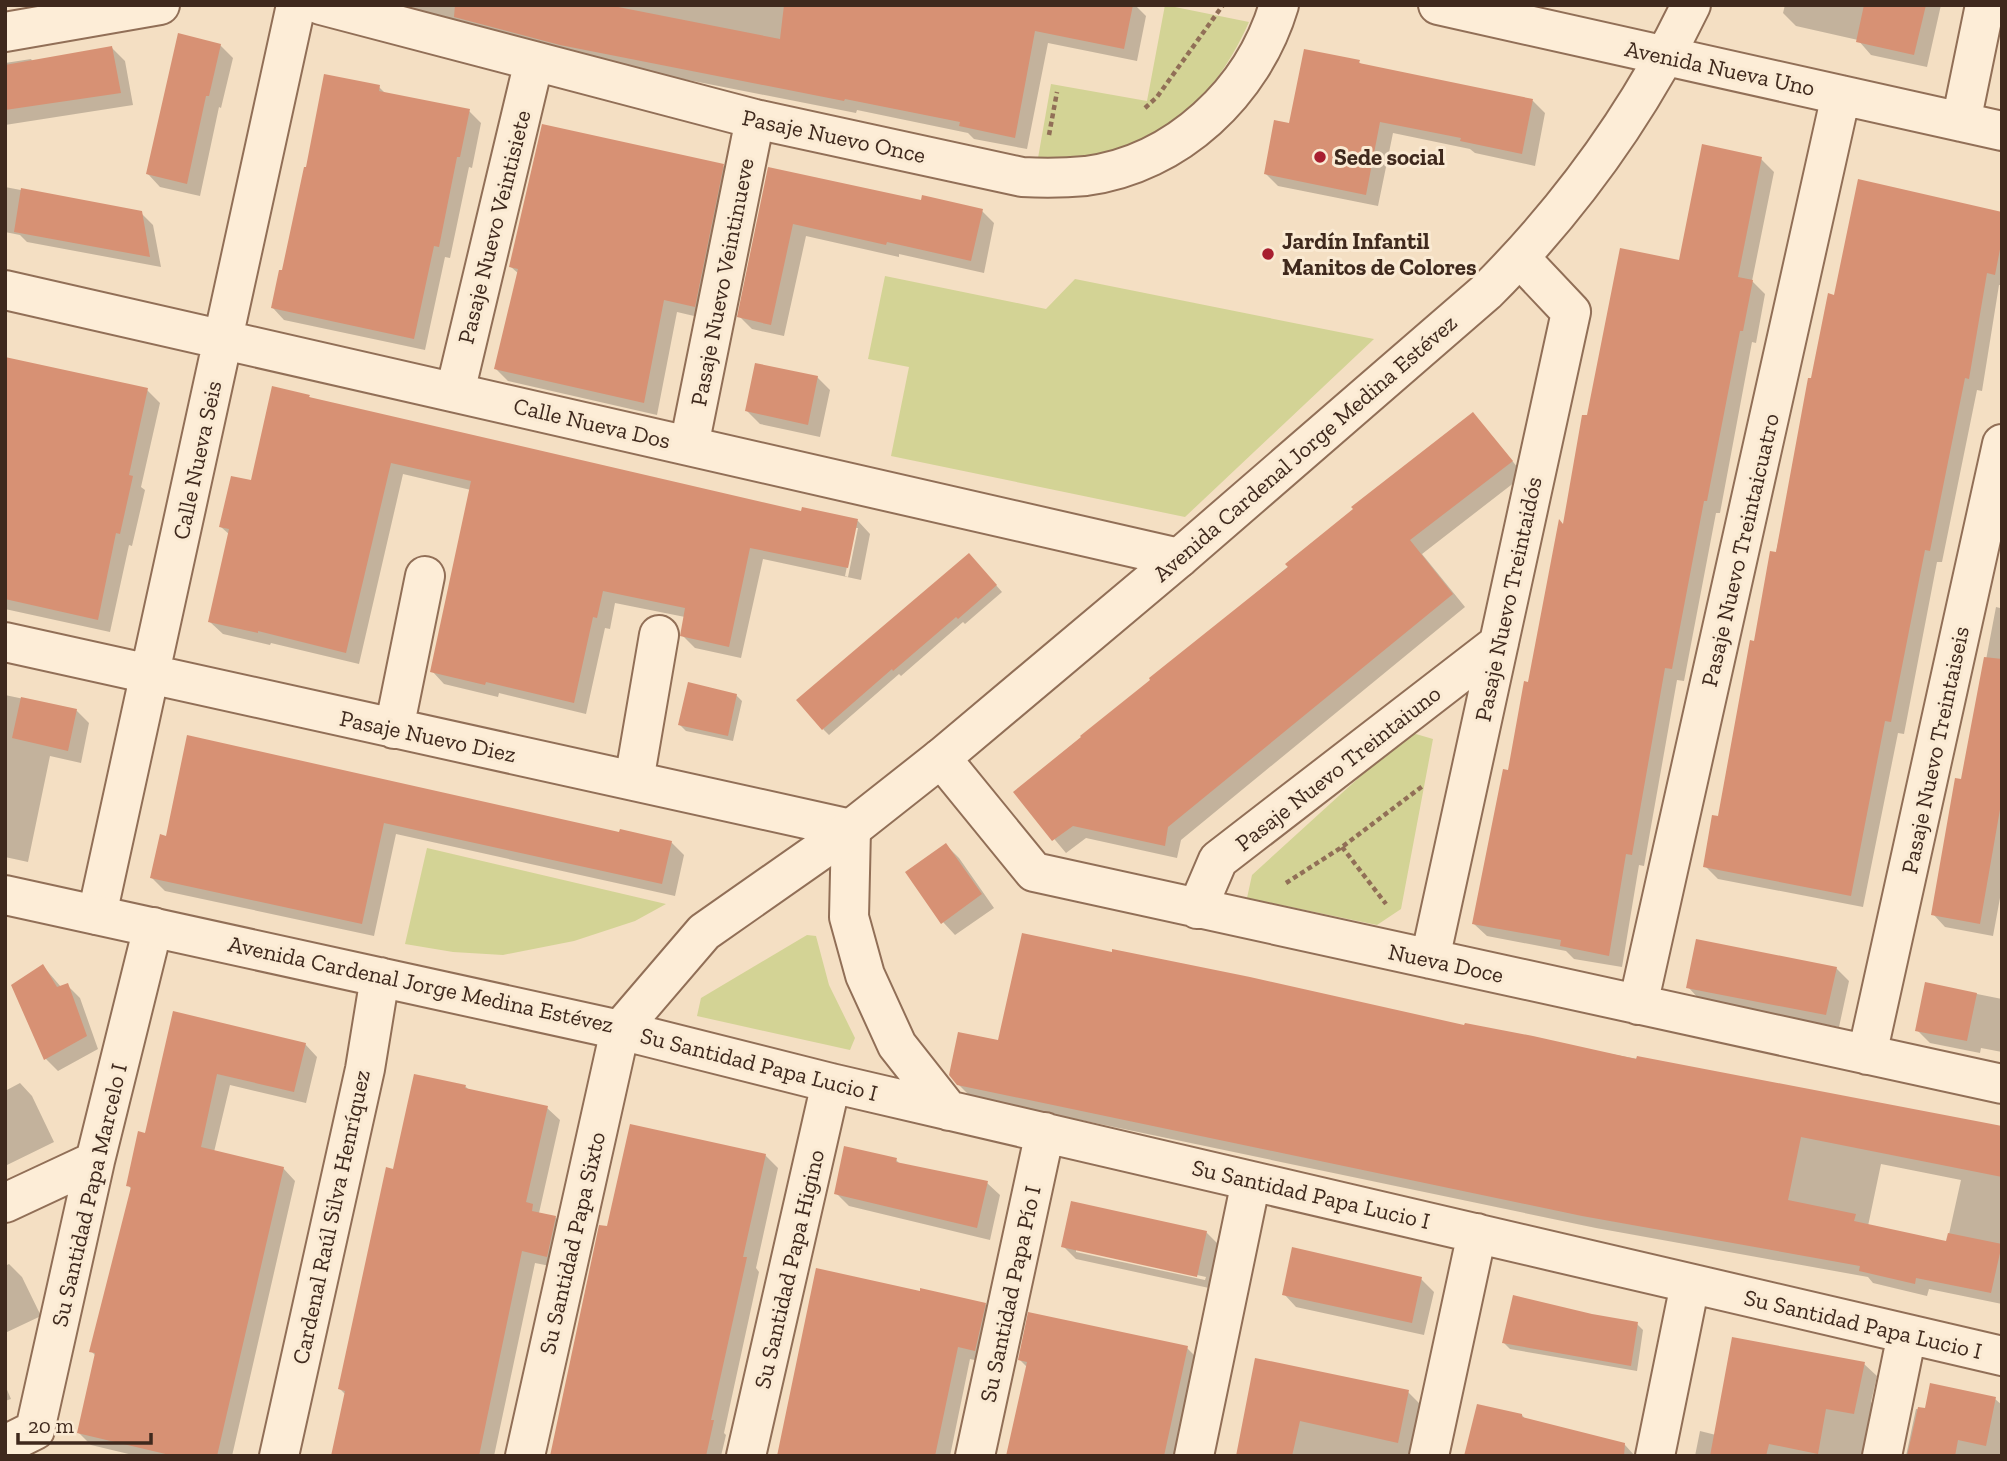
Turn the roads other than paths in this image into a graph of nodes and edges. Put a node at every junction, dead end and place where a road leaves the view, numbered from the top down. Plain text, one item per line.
1 (160, 5) edge
2 (296, 5) edge
3 (321, 5) edge
4 (1279, 5) edge
5 (1438, 5) edge
6 (1691, 5) edge
7 (1985, 5) edge
8 (5, 32) edge
9 (1666, 56) junction
10 (534, 61) junction
11 (1841, 95) junction
12 (755, 119) junction
13 (1961, 122) junction
14 (2002, 131) edge
15 (1520, 258) junction
16 (5, 290) edge
17 (223, 339) junction
18 (454, 392) junction
19 (2002, 444) edge
20 (689, 446) junction
21 (1179, 558) junction
22 (425, 576) dead end
23 (659, 635) dead end
24 (5, 642) edge
25 (1499, 643) junction
26 (150, 674) junction
27 (394, 729) junction
28 (941, 758) junction
29 (634, 781) junction
30 (851, 829) junction
31 (5, 895) edge
32 (1197, 909) junction
33 (97, 915) junction
34 (153, 927) junction
35 (1430, 959) junction
36 (380, 977) junction
37 (1638, 1005) junction
38 (620, 1030) junction
39 (1867, 1055) junction
40 (831, 1083) junction
41 (2002, 1084) edge
42 (949, 1111) junction
43 (1045, 1132) junction
44 (95, 1161) junction
45 (1251, 1181) junction
46 (5, 1203) edge
47 (1478, 1233) junction
48 (1690, 1284) junction
49 (1907, 1334) junction
50 (2002, 1356) edge
51 (5, 1445) edge
52 (279, 1456) edge
53 (525, 1456) edge
54 (746, 1456) edge
55 (975, 1456) edge
56 (1194, 1456) edge
57 (1429, 1456) edge
58 (1655, 1456) edge
59 (1882, 1456) edge

1 - 8 street
2 - 17 street, Calle Nueva Seis
3 - 10 street, Pasaje Nuevo Once
4 - 12 street, Pasaje Nuevo Once
5 - 9 street, Avenida Nueva Uno
6 - 9 street, Avenida Cardenal Jorge Medina Estévez
7 - 13 street
9 - 11 street, Avenida Nueva Uno
9 - 15 street, Avenida Cardenal Jorge Medina Estévez
10 - 12 street, Pasaje Nuevo Once
10 - 18 street, Pasaje Nuevo Veintisiete
11 - 13 street, Avenida Nueva Uno
11 - 37 street, Pasaje Nuevo Treintaicuatro
12 - 20 street, Pasaje Nuevo Veintinueve
13 - 14 street, Avenida Nueva Uno
15 - 21 street, Avenida Cardenal Jorge Medina Estévez
15 - 25 street, Pasaje Nuevo Treintaidós
16 - 17 street, Calle Nueva Dos
17 - 18 street, Calle Nueva Dos
17 - 26 street, Calle Nueva Seis
18 - 20 street, Calle Nueva Dos
19 - 39 street, Pasaje Nuevo Treintaiseis
20 - 21 street, Calle Nueva Dos
21 - 28 street, Avenida Cardenal Jorge Medina Estévez
22 - 27 street
23 - 29 street
24 - 26 street, Pasaje Nuevo Diez
25 - 32 street, Pasaje Nuevo Treintaiuno
25 - 35 street, Pasaje Nuevo Treintaidós
26 - 27 street, Pasaje Nuevo Diez
26 - 33 street, Calle Nueva Seis
27 - 29 street, Pasaje Nuevo Diez
28 - 30 street, Avenida Cardenal Jorge Medina Estévez
28 - 32 street, Nueva Doce
29 - 30 street, Pasaje Nuevo Diez
30 - 38 street, Avenida Cardenal Jorge Medina Estévez
30 - 42 street
31 - 33 street, Avenida Cardenal Jorge Medina Estévez
32 - 35 street, Nueva Doce
33 - 34 street, Avenida Cardenal Jorge Medina Estévez
34 - 36 street, Avenida Cardenal Jorge Medina Estévez
34 - 44 street, Su Santidad Papa Marcelo I
35 - 37 street, Nueva Doce
36 - 38 street, Avenida Cardenal Jorge Medina Estévez
36 - 52 street, Cardenal Raúl Silva Henríquez
37 - 39 street, Nueva Doce
38 - 40 street, Su Santidad Papa Lucio I
38 - 53 street, Su Santidad Papa Sixto
39 - 41 street, Nueva Doce
40 - 42 street, Su Santidad Papa Lucio I
40 - 54 street, Su Santidad Papa Higino
42 - 43 street, Su Santidad Papa Lucio I
43 - 45 street, Su Santidad Papa Lucio I
43 - 55 street, Su Santidad Papa Pío I
44 - 46 street
44 - 51 street, Su Santidad Papa Marcelo I
45 - 47 street, Su Santidad Papa Lucio I
45 - 56 street
47 - 48 street, Su Santidad Papa Lucio I
47 - 57 street
48 - 49 street, Su Santidad Papa Lucio I
48 - 58 street
49 - 50 street, Su Santidad Papa Lucio I
49 - 59 street

